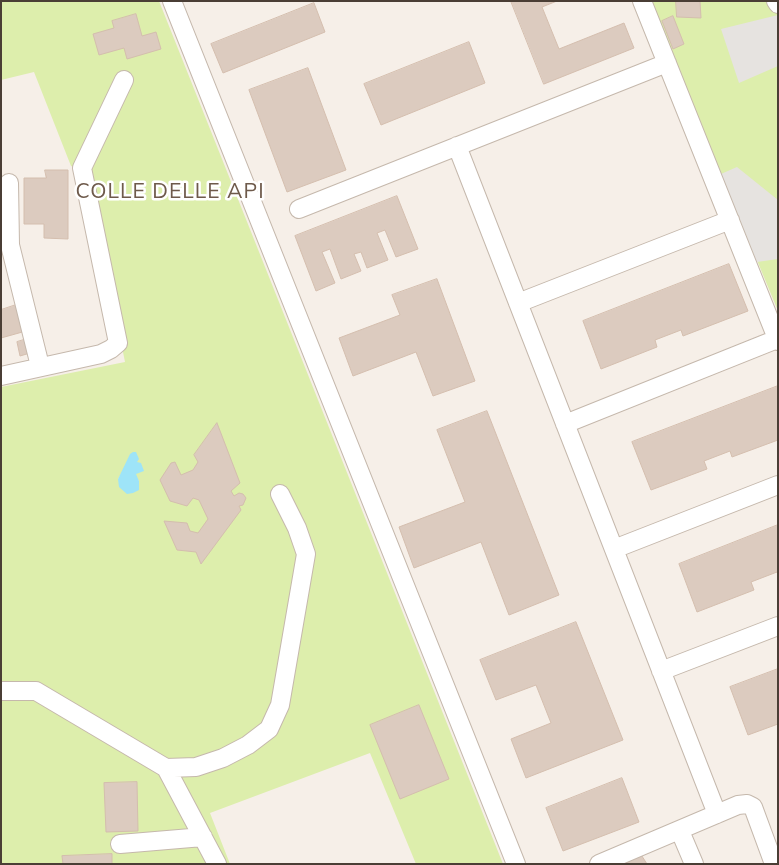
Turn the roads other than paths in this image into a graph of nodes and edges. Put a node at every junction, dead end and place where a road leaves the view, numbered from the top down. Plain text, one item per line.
1 (172, 1) edge
2 (642, 1) edge
3 (667, 63) junction
4 (124, 80) dead end
5 (457, 146) junction
6 (9, 183) dead end
7 (299, 209) dead end
8 (730, 220) junction
9 (518, 304) junction
10 (778, 340) edge
11 (40, 366) junction
12 (1, 376) edge
13 (565, 424) junction
14 (778, 485) edge
15 (280, 494) dead end
16 (614, 549) junction
17 (778, 626) edge
18 (661, 670) junction
19 (1, 691) edge
20 (166, 768) junction
21 (717, 814) junction
22 (680, 831) junction
23 (203, 837) junction
24 (120, 844) dead end
25 (774, 855) edge
26 (217, 864) edge
27 (516, 864) edge
28 (599, 864) edge
29 (694, 864) edge

1 - 27 street
2 - 3 street
3 - 5 street
3 - 8 street
4 - 11 street
5 - 7 street
5 - 9 street
6 - 11 street
8 - 9 street
8 - 10 street
9 - 13 street
10 - 13 street
11 - 12 street
13 - 16 street
14 - 16 street
15 - 20 street
16 - 18 street
17 - 18 street
18 - 21 street
19 - 20 street
20 - 23 street
21 - 22 street
21 - 25 street
22 - 28 street
22 - 29 street
23 - 24 street
23 - 26 street

